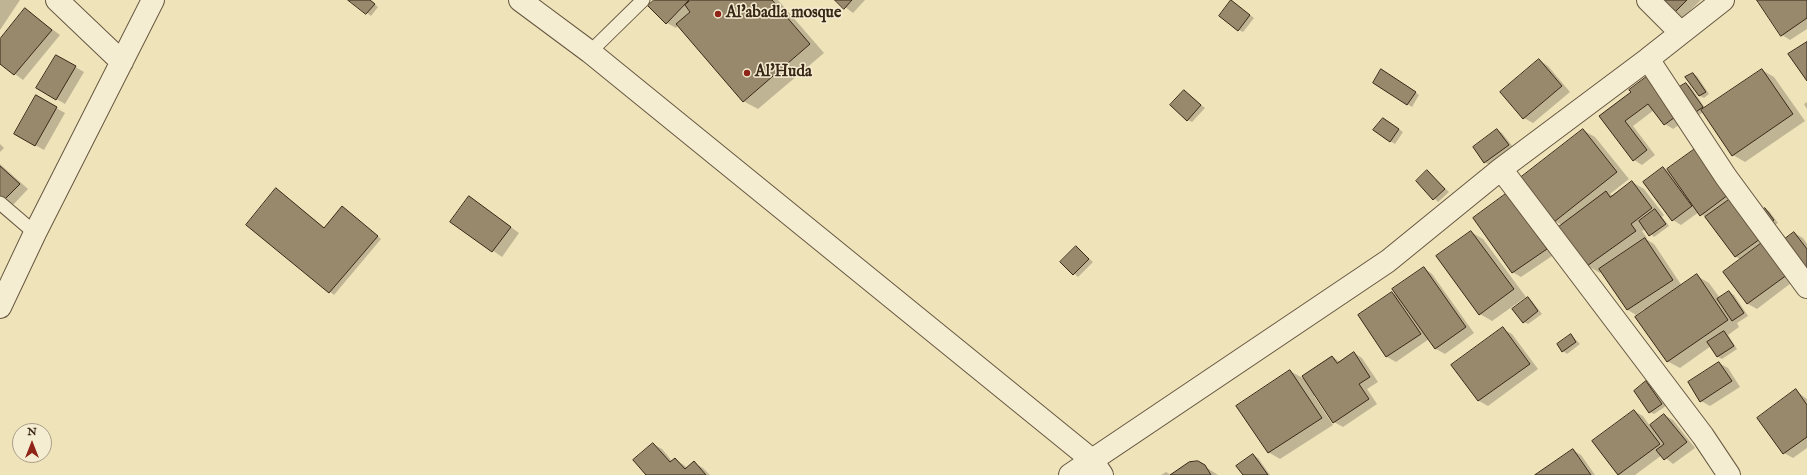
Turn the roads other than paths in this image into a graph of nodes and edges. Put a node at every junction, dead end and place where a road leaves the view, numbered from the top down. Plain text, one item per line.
1 (57, 0) edge
2 (153, 0) edge
3 (520, 0) edge
4 (643, 0) edge
5 (1648, 0) edge
6 (1723, 0) edge
7 (1682, 33) junction
8 (590, 52) junction
9 (1648, 59) junction
10 (122, 62) junction
11 (1501, 169) junction
12 (0, 203) edge
13 (34, 233) junction
14 (6, 281) edge
15 (1807, 287) edge
16 (0, 307) edge
17 (1097, 467) edge
18 (1070, 475) edge
19 (1729, 475) edge

1 - 10 street
2 - 10 street
3 - 8 street
4 - 8 lane
5 - 7 street
6 - 7 street
7 - 9 street
8 - 17 street
9 - 11 street
9 - 15 street
10 - 13 street
11 - 17 street
11 - 19 street
12 - 13 lane
13 - 14 street
14 - 16 street
17 - 18 street

